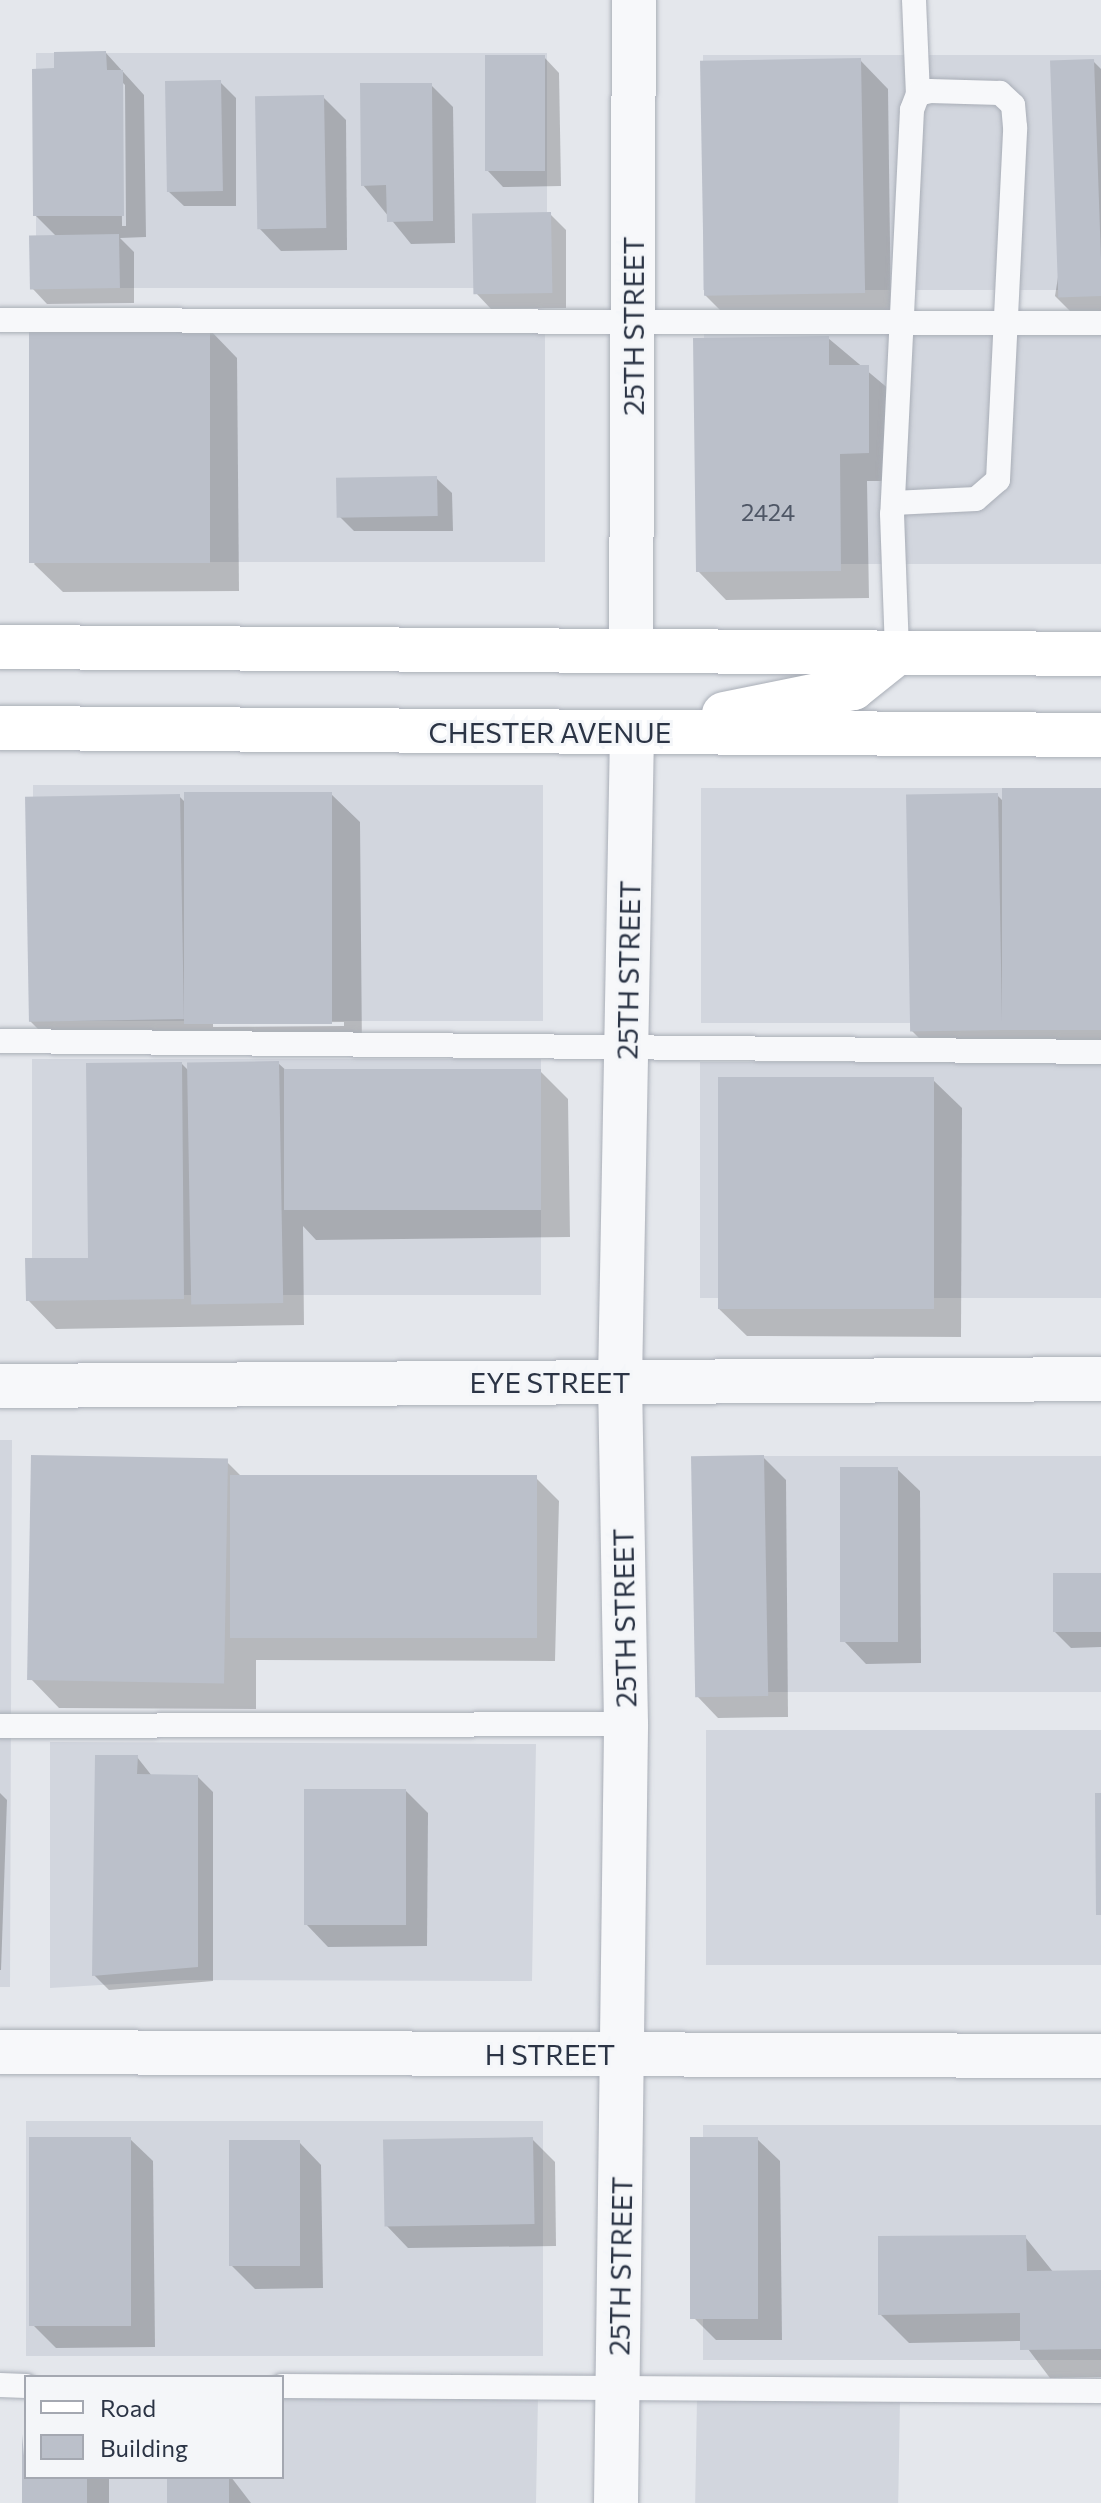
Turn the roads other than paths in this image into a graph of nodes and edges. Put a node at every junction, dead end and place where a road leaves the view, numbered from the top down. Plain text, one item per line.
1 (634, 0) edge
2 (914, 0) edge
3 (918, 94) junction
4 (0, 320) edge
5 (1101, 323) edge
6 (906, 324) junction
7 (1004, 324) junction
8 (633, 326) junction
9 (893, 503) junction
10 (0, 647) edge
11 (631, 651) junction
12 (897, 653) junction
13 (1101, 654) edge
14 (0, 728) edge
15 (632, 732) junction
16 (1101, 735) edge
17 (0, 1041) edge
18 (626, 1046) junction
19 (1101, 1052) edge
20 (1101, 1379) edge
21 (620, 1382) junction
22 (0, 1386) edge
23 (626, 1724) junction
24 (0, 1726) edge
25 (0, 2052) edge
26 (625, 2055) junction
27 (1101, 2056) edge
28 (0, 2385) edge
29 (24, 2386) edge
30 (284, 2386) edge
31 (618, 2388) junction
32 (1101, 2391) edge
33 (616, 2503) edge

1 - 8 street, 25TH STREET
2 - 3 lane
3 - 6 lane
3 - 7 lane
4 - 8 lane
5 - 7 lane
6 - 7 lane
6 - 8 lane
6 - 9 lane
7 - 9 lane
8 - 11 street, 25TH STREET
9 - 12 lane
10 - 11 main road
11 - 12 main road
12 - 13 main road
12 - 15 main road
14 - 15 main road, CHESTER AVENUE
15 - 16 main road, CHESTER AVENUE
15 - 18 street, 25TH STREET
17 - 18 lane
18 - 19 lane
18 - 21 street, 25TH STREET
20 - 21 street, EYE STREET
21 - 22 street, EYE STREET
21 - 23 street, 25TH STREET
23 - 24 lane
23 - 26 street, 25TH STREET
25 - 26 street, H STREET
26 - 27 street, H STREET
26 - 31 street, 25TH STREET
28 - 29 lane
30 - 31 lane
31 - 32 lane
31 - 33 street, 25TH STREET

